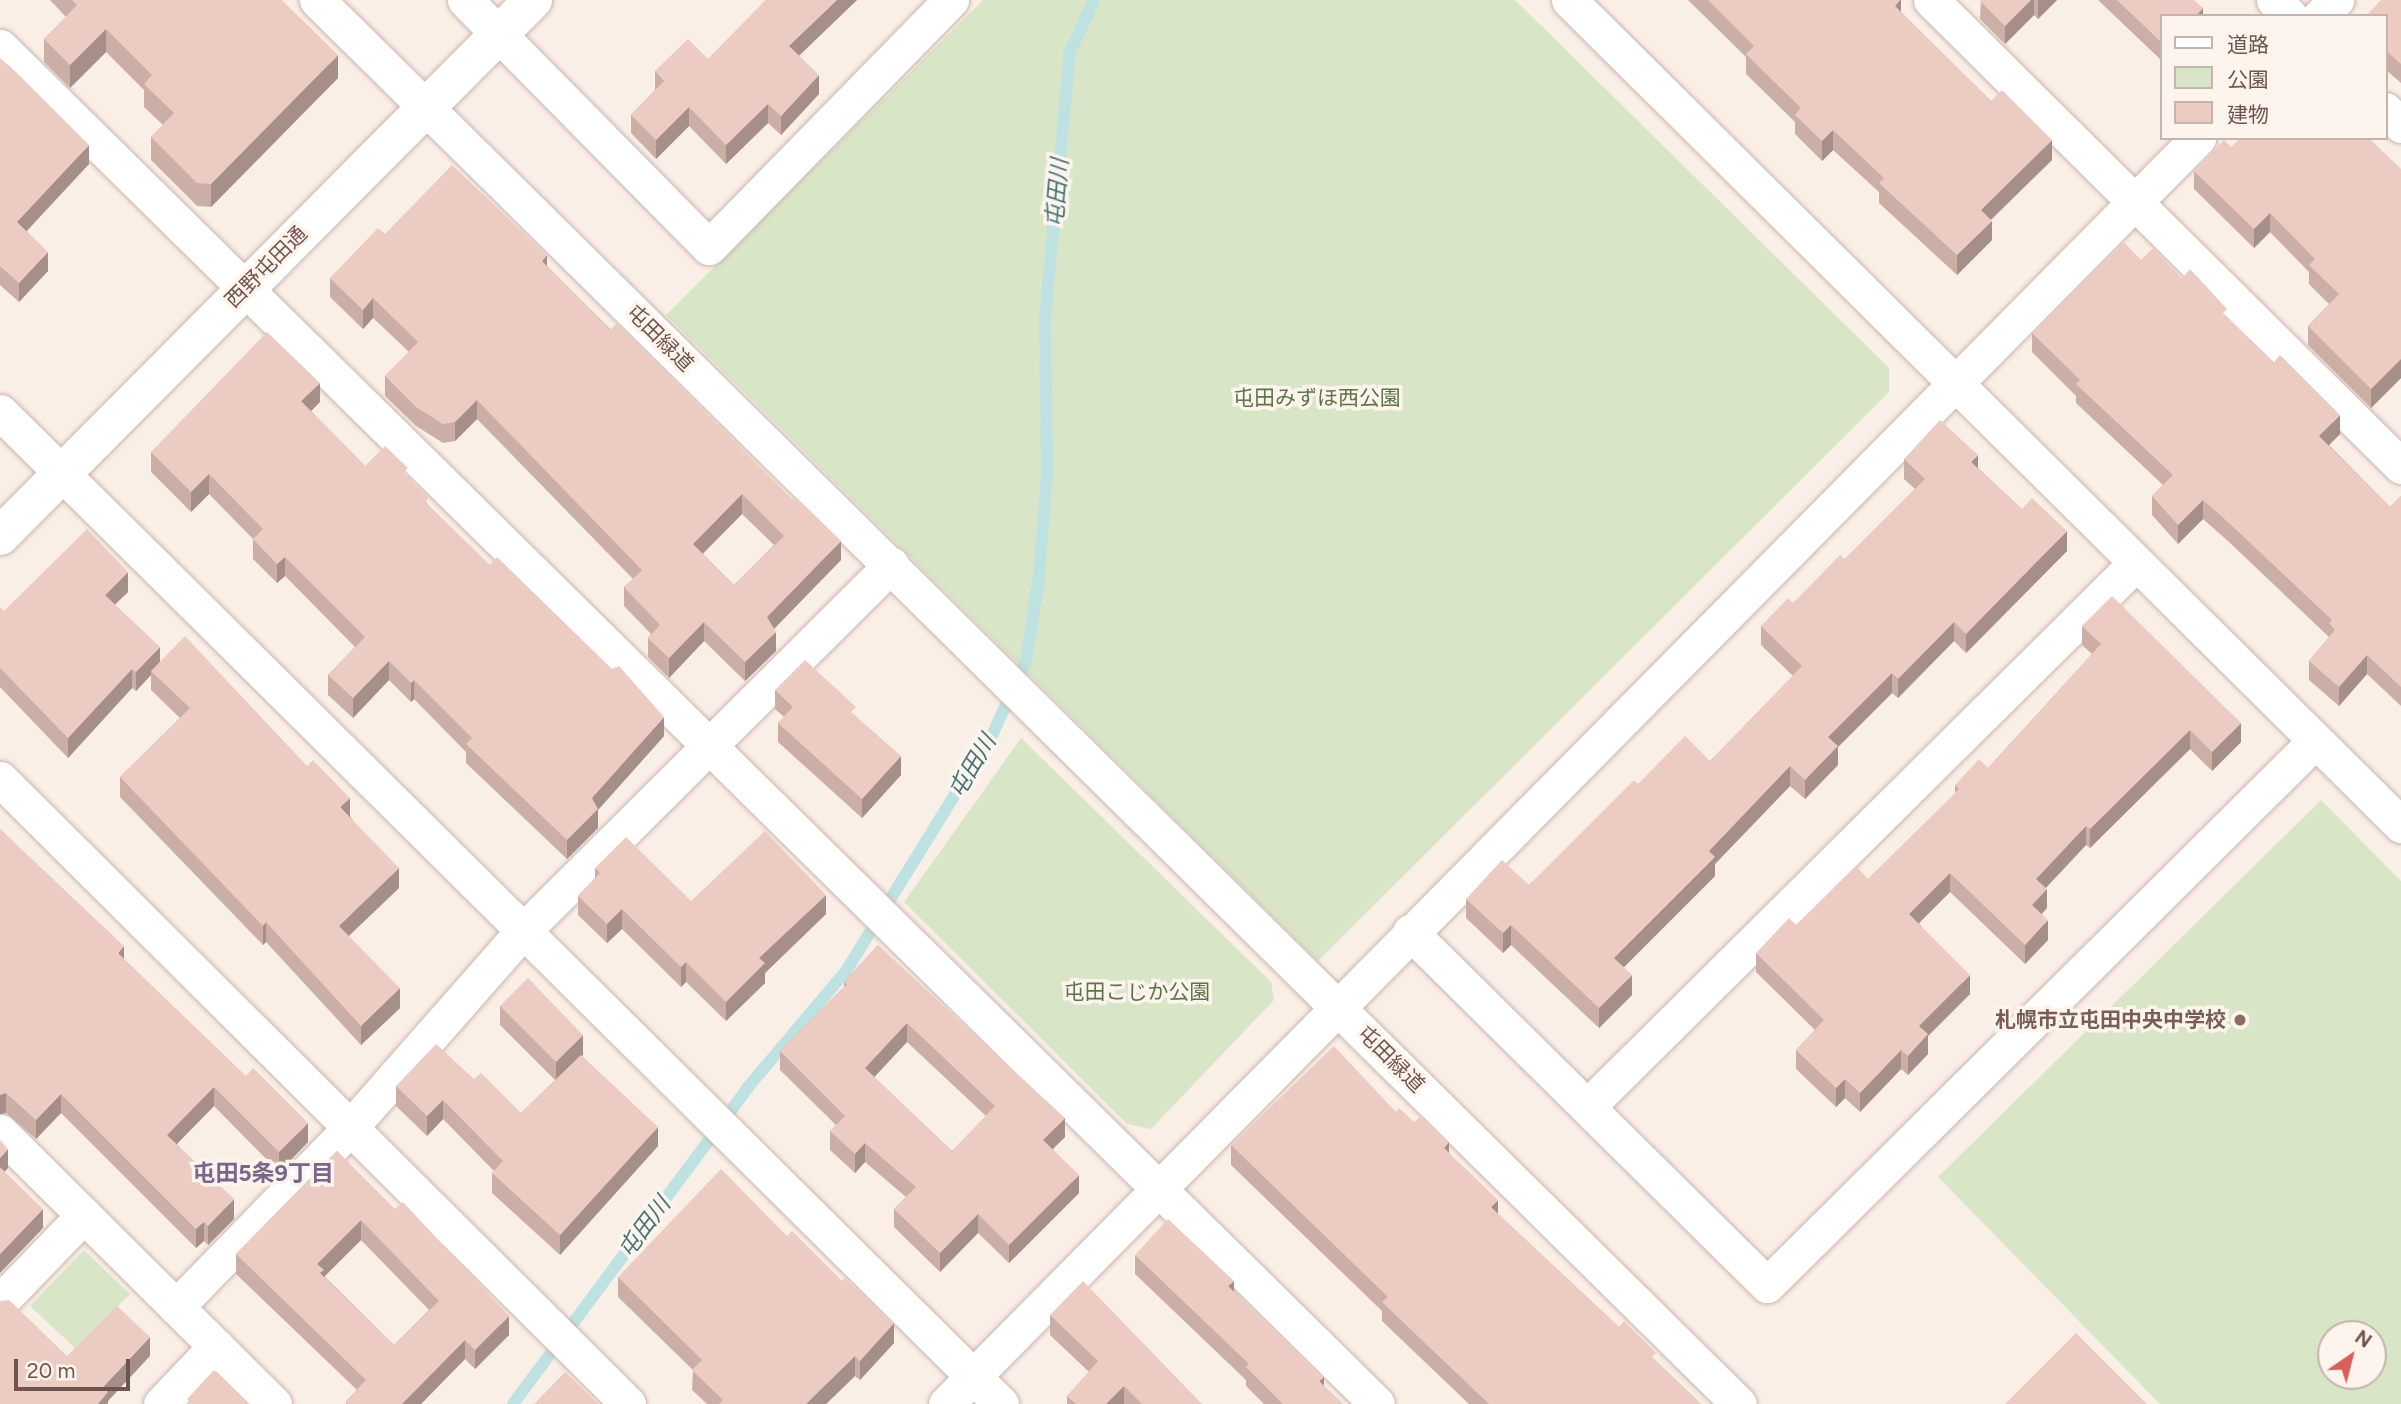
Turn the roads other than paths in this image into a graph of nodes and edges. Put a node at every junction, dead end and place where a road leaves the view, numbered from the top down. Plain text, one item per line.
1 (317, 0) edge
2 (465, 0) edge
3 (533, 0) edge
4 (951, 0) edge
5 (1569, 0) edge
6 (1931, 0) edge
7 (2274, 0) edge
8 (2336, 0) edge
9 (2288, 14) edge
10 (2322, 14) edge
11 (499, 34) junction
12 (0, 47) edge
13 (425, 107) junction
14 (2387, 112) edge
15 (2401, 125) edge
16 (2196, 140) edge
17 (2134, 202) junction
18 (243, 289) junction
19 (1955, 382) junction
20 (0, 412) edge
21 (2401, 466) edge
22 (61, 472) junction
23 (0, 536) edge
24 (2135, 564) junction
25 (891, 565) junction
26 (2315, 741) junction
27 (708, 747) junction
28 (0, 779) edge
29 (2401, 825) edge
30 (524, 930) junction
31 (1410, 932) junction
32 (1338, 1006) junction
33 (1587, 1107) junction
34 (348, 1130) junction
35 (0, 1132) edge
36 (1157, 1192) junction
37 (84, 1215) junction
38 (0, 1302) edge
39 (176, 1307) junction
40 (216, 1346) junction
41 (973, 1377) junction
42 (161, 1404) edge
43 (274, 1404) edge
44 (628, 1404) edge
45 (946, 1404) edge
46 (1001, 1404) edge
47 (1377, 1404) edge
48 (1739, 1404) edge

1 - 13 street, 屯田緑道
2 - 11 street
3 - 11 street, 西野屯田通
4 - 11 street
5 - 19 street
6 - 17 street
7 - 9 street
8 - 10 street
11 - 13 street, 西野屯田通
12 - 18 street
13 - 18 street, 西野屯田通
13 - 25 street, 屯田緑道
14 - 15 street
16 - 17 street
17 - 19 street
17 - 21 street
18 - 22 street, 西野屯田通
18 - 27 street
19 - 24 street
19 - 31 street
20 - 22 street
22 - 23 street, 西野屯田通
22 - 30 street
24 - 26 street
24 - 33 street
25 - 27 street
25 - 32 street, 屯田緑道
26 - 29 street
26 - 33 street
27 - 30 street
27 - 36 street
28 - 34 street
30 - 34 street
30 - 41 street
31 - 32 street
31 - 33 street
32 - 36 street
32 - 48 street, 屯田緑道
34 - 39 street
34 - 44 street
35 - 37 street
36 - 41 street
36 - 47 street
37 - 38 street
37 - 39 street
39 - 40 street
40 - 42 street
40 - 43 street
41 - 45 street
41 - 46 street

